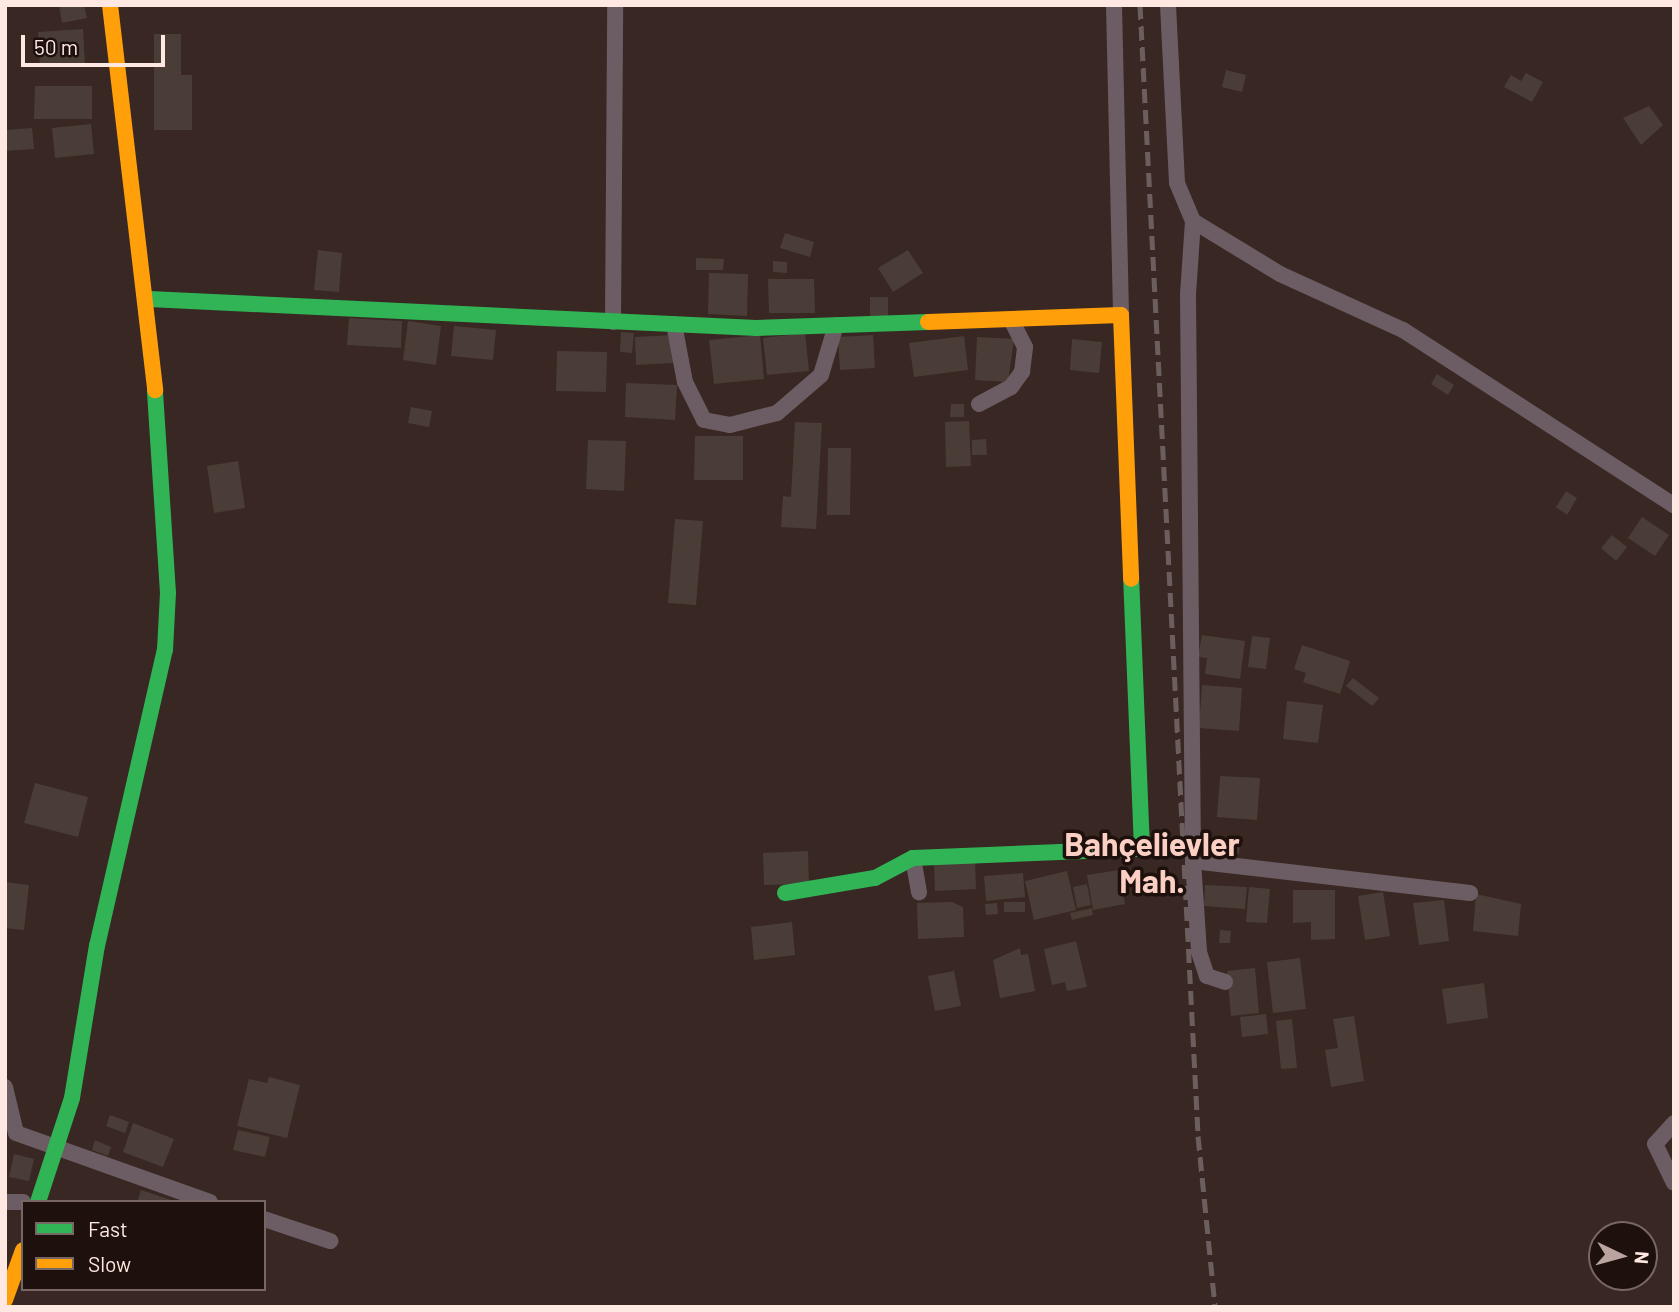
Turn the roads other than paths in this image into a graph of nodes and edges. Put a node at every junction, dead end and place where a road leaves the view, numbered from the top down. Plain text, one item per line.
1 (110, 5) edge
2 (615, 5) edge
3 (1114, 5) edge
4 (1168, 5) edge
5 (1193, 221) junction
6 (149, 299) junction
7 (1121, 315) junction
8 (1011, 319) junction
9 (614, 322) junction
10 (674, 324) junction
11 (835, 325) junction
12 (979, 404) dead end
13 (1674, 505) edge
14 (913, 858) junction
15 (1193, 861) junction
16 (919, 892) dead end
17 (785, 893) dead end
18 (1470, 893) dead end
19 (1224, 982) dead end
20 (5, 1087) edge
21 (1674, 1123) edge
22 (55, 1151) junction
23 (1674, 1183) edge
24 (39, 1200) edge
25 (204, 1200) edge
26 (266, 1220) edge
27 (330, 1241) dead end
28 (21, 1256) edge
29 (5, 1300) edge

1 - 6 street
2 - 9 street
3 - 7 street
4 - 5 street
5 - 13 street
5 - 15 street
6 - 9 street
6 - 22 street
7 - 8 street
7 - 14 street
8 - 11 street
8 - 12 street
9 - 10 street
10 - 11 street
10 - 11 street
14 - 16 street
14 - 17 street
15 - 18 street
15 - 19 street
20 - 22 street
21 - 23 street
22 - 24 street
22 - 25 street
26 - 27 street
28 - 29 street

